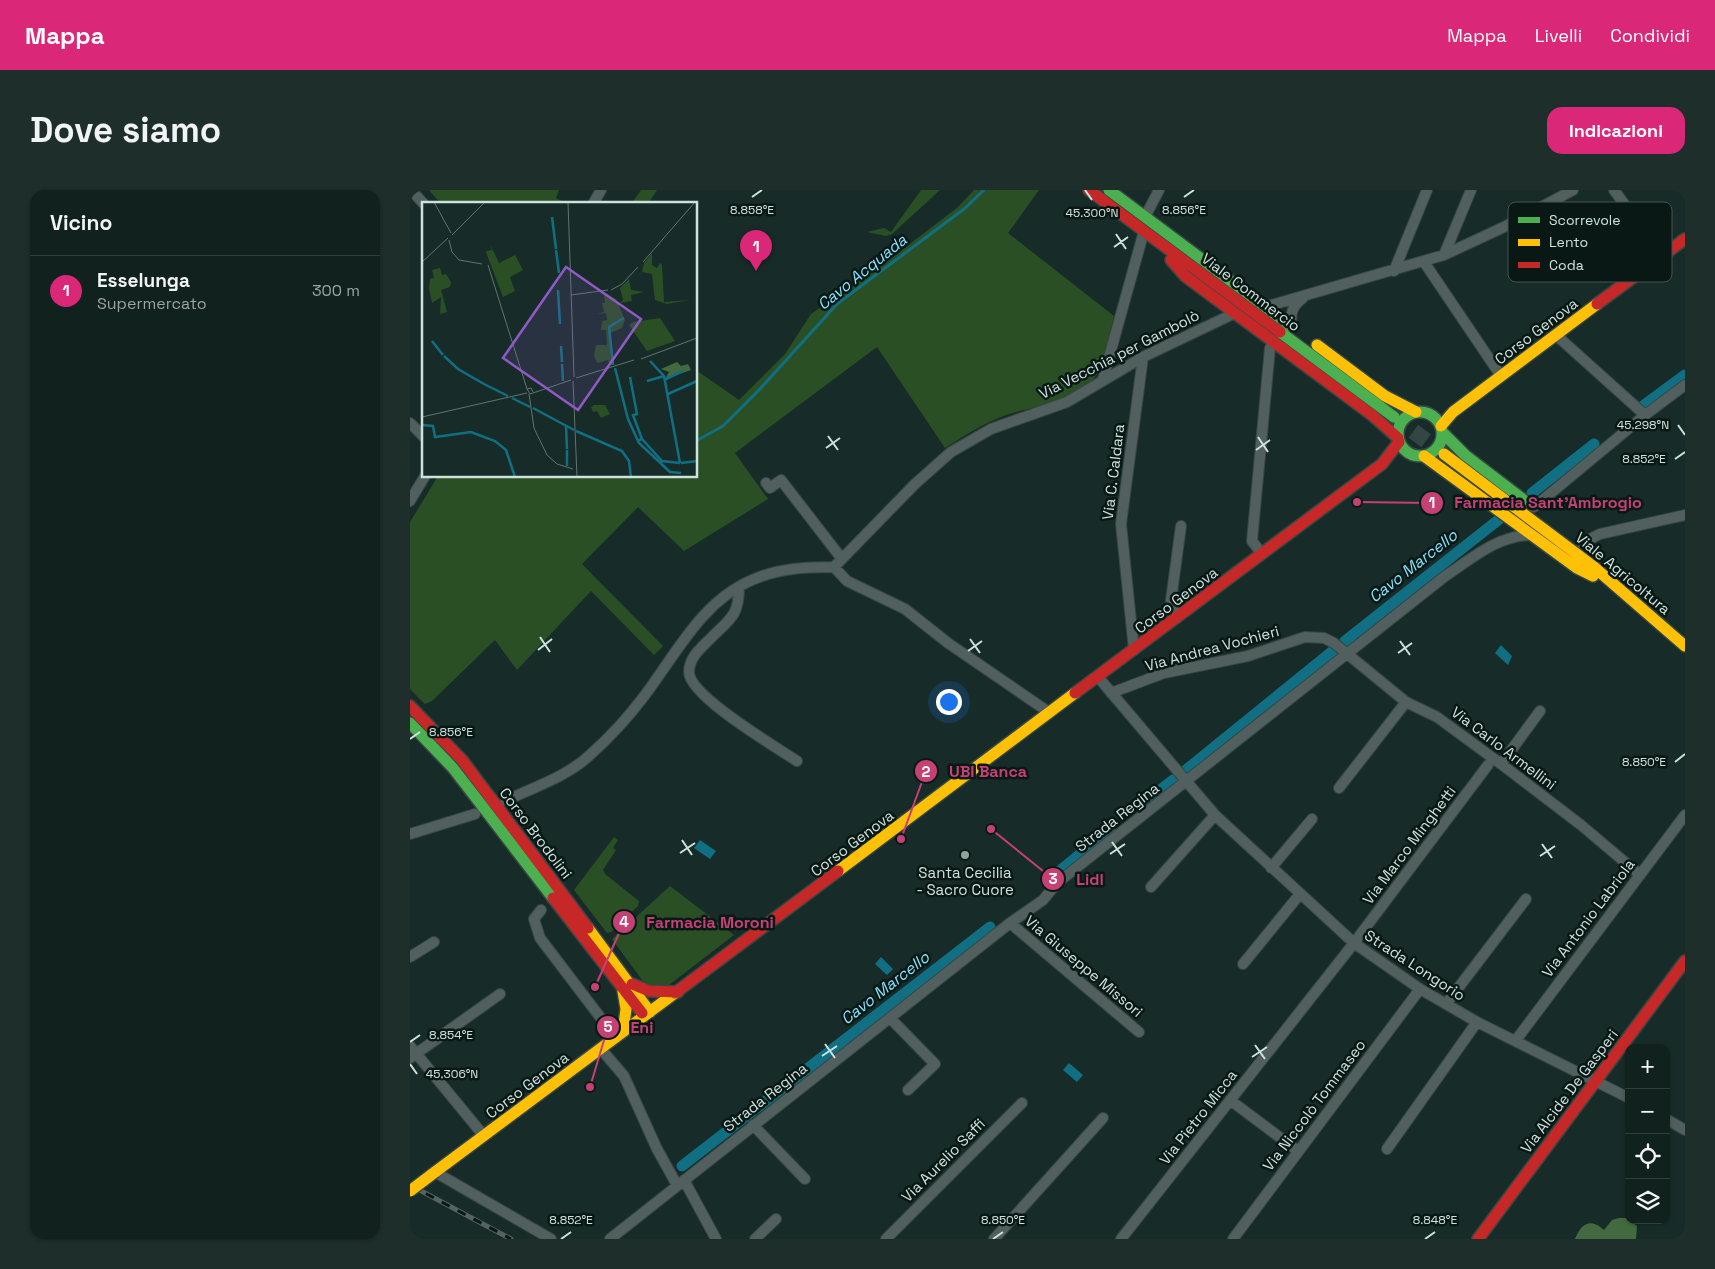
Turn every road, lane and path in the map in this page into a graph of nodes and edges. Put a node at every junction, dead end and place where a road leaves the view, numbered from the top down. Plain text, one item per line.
1 (411, 190) edge
2 (601, 190) edge
3 (1089, 190) edge
4 (1109, 190) edge
5 (1159, 190) edge
6 (1427, 190) edge
7 (1471, 190) edge
8 (1572, 190) edge
9 (1614, 190) edge
10 (422, 202) edge
11 (593, 202) edge
12 (1550, 202) edge
13 (1623, 202) edge
14 (1145, 217) junction
15 (1508, 225) edge
16 (1144, 231) junction
17 (1684, 240) edge
18 (1672, 249) edge
19 (1444, 255) junction
20 (1424, 262) junction
21 (1394, 271) junction
22 (1627, 282) edge
23 (1304, 297) junction
24 (1265, 307) junction
25 (1235, 313) junction
26 (1292, 327) junction
27 (1556, 335) junction
28 (1270, 348) dead end
29 (1143, 357) junction
30 (1501, 376) junction
31 (1103, 379) junction
32 (1685, 385) edge
33 (1416, 412) junction
34 (1645, 414) junction
35 (1394, 417) tunnel mouth
36 (410, 423) edge
37 (1439, 425) junction
38 (422, 435) edge
39 (1398, 440) junction
40 (1410, 454) junction
41 (1444, 454) tunnel mouth
42 (1424, 456) junction
43 (1382, 464) junction
44 (424, 478) edge
45 (766, 483) dead end
46 (410, 501) edge
47 (1534, 507) junction
48 (1684, 516) edge
49 (1510, 518) junction
50 (1181, 526) dead end
51 (1533, 534) junction
52 (1503, 539) junction
53 (1582, 543) junction
54 (1262, 554) junction
55 (842, 559) junction
56 (834, 567) junction
57 (740, 587) junction
58 (1618, 588) junction
59 (1177, 618) junction
60 (1685, 646) edge
61 (1134, 650) junction
62 (1346, 654) junction
63 (1098, 677) junction
64 (1111, 693) junction
65 (1406, 702) junction
66 (410, 706) edge
67 (1540, 712) dead end
68 (1050, 713) junction
69 (410, 723) edge
70 (797, 761) dead end
71 (1501, 764) junction
72 (1488, 766) dead end
73 (1185, 783) junction
74 (1339, 788) dead end
75 (505, 801) dead end
76 (475, 814) dead end
77 (1214, 815) junction
78 (1685, 815) edge
79 (1312, 819) dead end
80 (410, 834) edge
81 (1271, 868) junction
82 (1639, 874) junction
83 (1151, 887) dead end
84 (1300, 894) junction
85 (1526, 900) dead end
86 (540, 910) dead end
87 (1010, 922) junction
88 (434, 942) dead end
89 (1354, 943) junction
90 (410, 957) edge
91 (1685, 961) edge
92 (1244, 964) dead end
93 (627, 987) junction
94 (1420, 989) junction
95 (678, 992) junction
96 (500, 994) dead end
97 (1446, 1004) junction
98 (648, 1014) junction
99 (891, 1019) junction
100 (1477, 1022) junction
101 (1139, 1032) dead end
102 (620, 1035) junction
103 (1516, 1040) junction
104 (601, 1049) junction
105 (412, 1053) edge
106 (1596, 1081) junction
107 (908, 1090) dead end
108 (1625, 1096) edge
109 (1230, 1100) junction
110 (1022, 1102) dead end
111 (1103, 1118) dead end
112 (1670, 1121) edge
113 (753, 1125) junction
114 (1685, 1130) edge
115 (484, 1136) junction
116 (1387, 1149) dead end
117 (1298, 1151) junction
118 (435, 1172) junction
119 (805, 1179) dead end
120 (680, 1182) junction
121 (410, 1191) edge
122 (776, 1219) dead end
123 (551, 1239) edge
124 (610, 1239) edge
125 (716, 1239) edge
126 (755, 1239) edge
127 (886, 1239) edge
128 (994, 1239) edge
129 (1121, 1239) edge
130 (1233, 1239) edge
131 (1478, 1239) edge

1 - 10 street
2 - 11 street
3 - 16 main road, Viale Commercio
4 - 14 main road
5 - 14 street
6 - 21 street
7 - 19 street
8 - 12 street
9 - 13 street
14 - 24 main road
15 - 19 street
16 - 25 main road
16 - 31 street
16 - 35 main road, Viale Commercio
17 - 18 main road, Corso Genova
19 - 20 street
20 - 21 street
20 - 30 street
21 - 23 street
22 - 27 main road, Corso Genova
23 - 24 street
23 - 26 street
24 - 26 main road
25 - 29 street, Via Vecchia per Gambolò
25 - 39 main road
26 - 33 main road
27 - 30 main road, Corso Genova
27 - 34 street
28 - 54 street
29 - 31 street, Via Vecchia per Gambolò
29 - 61 street, Via C. Caldara
30 - 37 main road, Corso Genova
31 - 55 street, Via Vecchia per Gambolò
32 - 34 street
33 - 37 main road
33 - 39 main road, Corso Genova
34 - 47 street
36 - 38 street
37 - 42 main road
37 - 47 main road
39 - 40 main road
39 - 43 main road, Corso Genova
40 - 42 main road, Corso Genova
40 - 43 main road, Corso Genova
41 - 58 main road, Viale Agricoltura
42 - 49 main road
43 - 54 main road, Corso Genova
44 - 46 street
45 - 55 street
47 - 53 main road
48 - 53 street
49 - 51 main road
49 - 52 street
50 - 59 street
51 - 52 street, Strada Regina
51 - 58 main road
52 - 62 street, Strada Regina
53 - 58 main road
54 - 59 main road, Corso Genova
55 - 56 street, Via Vecchia per Gambolò
56 - 57 street
56 - 68 street
57 - 70 street
57 - 75 street
58 - 60 main road, Viale Agricoltura
59 - 61 main road, Corso Genova
61 - 63 main road, Corso Genova
62 - 64 street, Via Andrea Vochieri
62 - 65 street, Via Carlo Armellini
62 - 73 street, Strada Regina
63 - 64 street, Strada Longorio
63 - 68 main road, Corso Genova
64 - 73 street, Strada Longorio
65 - 71 street, Via Carlo Armellini
65 - 74 street
66 - 93 main road, Corso Brodolini
67 - 71 street
68 - 95 main road, Corso Genova
69 - 93 main road, Corso Brodolini
71 - 82 street, Via Carlo Armellini
72 - 89 street, Via Marco Minghetti
73 - 77 street, Strada Longorio
73 - 87 street, Strada Regina
76 - 80 street
77 - 81 street, Strada Longorio
77 - 83 street
78 - 82 street, Via Antonio Labriola
79 - 81 street
81 - 84 street, Strada Longorio
82 - 103 street, Via Antonio Labriola
84 - 89 street, Strada Longorio
84 - 92 street
85 - 97 street
86 - 102 street
87 - 99 street, Strada Regina
87 - 101 street, Via Giuseppe Missori
88 - 90 street
89 - 94 street, Strada Longorio
89 - 109 street, Via Pietro Micca
91 - 106 main road, Via Alcide De Gasperi
93 - 95 main road
93 - 98 main road, Corso Brodolini
93 - 102 main road, Corso Brodolini
94 - 97 street, Strada Longorio
94 - 117 street, Via Niccolò Tommaseo
95 - 98 main road, Corso Genova
96 - 105 street
97 - 100 street, Strada Longorio
98 - 102 main road, Corso Genova
99 - 107 street
99 - 113 street, Strada Regina
100 - 103 street, Strada Longorio
100 - 116 street
102 - 104 main road, Corso Genova
103 - 106 street, Strada Longorio
104 - 115 main road, Corso Genova
104 - 120 street
105 - 115 street
106 - 108 street, Strada Longorio
106 - 131 main road, Via Alcide De Gasperi
109 - 117 street
109 - 129 street, Via Pietro Micca
110 - 127 street, Via Aurelio Saffi
111 - 128 street
112 - 114 street
113 - 119 street
113 - 120 street, Strada Regina
115 - 118 main road, Corso Genova
117 - 130 street, Via Niccolò Tommaseo
118 - 121 main road, Corso Genova, bridge
118 - 123 street
120 - 124 street, Strada Regina
120 - 125 street
122 - 126 street

